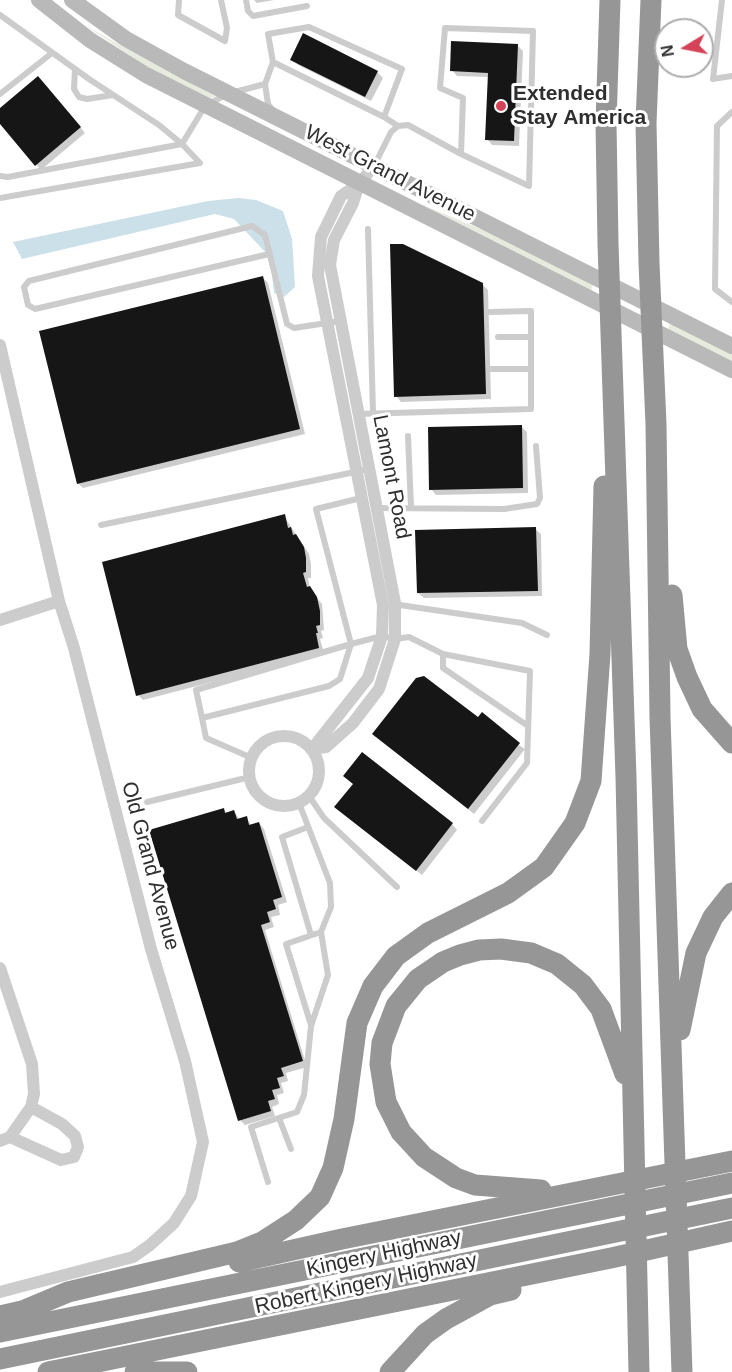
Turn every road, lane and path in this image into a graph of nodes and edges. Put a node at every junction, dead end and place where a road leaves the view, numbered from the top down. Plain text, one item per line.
1 (39, 0) edge
2 (72, 0) edge
3 (179, 0) edge
4 (221, 0) edge
5 (246, 0) edge
6 (610, 0) edge
7 (651, 0) edge
8 (722, 0) edge
9 (307, 6) dead end
10 (0, 15) edge
11 (52, 53) junction
12 (273, 62) junction
13 (75, 69) junction
14 (732, 76) edge
15 (265, 84) junction
16 (0, 94) edge
17 (227, 94) junction
18 (113, 95) junction
19 (205, 106) junction
20 (732, 112) edge
21 (384, 117) junction
22 (278, 119) junction
23 (398, 126) junction
24 (182, 144) junction
25 (461, 154) junction
26 (373, 167) junction
27 (0, 176) edge
28 (359, 184) junction
29 (0, 198) edge
30 (368, 229) dead end
31 (269, 254) junction
32 (732, 302) edge
33 (490, 312) dead end
34 (340, 321) junction
35 (327, 323) junction
36 (498, 337) dead end
37 (531, 337) junction
38 (0, 345) edge
39 (732, 346) edge
40 (490, 369) dead end
41 (531, 369) junction
42 (732, 370) edge
43 (613, 399) junction
44 (358, 413) junction
45 (373, 413) junction
46 (345, 417) junction
47 (656, 424) junction
48 (408, 436) dead end
49 (536, 446) dead end
50 (369, 469) junction
51 (356, 471) junction
52 (361, 498) junction
53 (411, 507) junction
54 (377, 508) junction
55 (101, 525) dead end
56 (59, 601) junction
57 (389, 604) junction
58 (0, 620) edge
59 (547, 635) dead end
60 (389, 638) junction
61 (351, 644) junction
62 (443, 654) junction
63 (341, 713) junction
64 (202, 718) junction
65 (353, 723) junction
66 (528, 726) junction
67 (732, 743) edge
68 (312, 749) junction
69 (252, 758) junction
70 (250, 777) junction
71 (304, 800) junction
72 (147, 802) dead end
73 (482, 820) dead end
74 (308, 827) junction
75 (397, 888) dead end
76 (732, 893) edge
77 (321, 932) junction
78 (311, 935) junction
79 (0, 968) edge
80 (311, 1026) junction
81 (673, 1084) junction
82 (632, 1095) junction
83 (31, 1107) junction
84 (279, 1118) junction
85 (5, 1139) edge
86 (291, 1149) dead end
87 (732, 1155) edge
88 (732, 1161) edge
89 (700, 1167) junction
90 (268, 1182) dead end
91 (732, 1183) edge
92 (578, 1191) junction
93 (732, 1208) edge
94 (732, 1231) edge
95 (610, 1258) junction
96 (0, 1292) edge
97 (25, 1310) junction
98 (0, 1316) edge
99 (0, 1332) edge
100 (682, 1334) junction
101 (0, 1359) edge
102 (48, 1372) edge
103 (135, 1372) edge
104 (187, 1372) edge
105 (390, 1372) edge
106 (639, 1372) edge
107 (682, 1372) edge
108 (693, 1372) edge

1 - 19 main road, West Grand Avenue
2 - 17 main road, West Grand Avenue
3 - 4 lane
5 - 9 lane
6 - 43 highway
7 - 47 highway
8 - 14 lane
10 - 11 lane
11 - 13 lane
11 - 16 lane
12 - 15 lane
12 - 21 lane
12 - 21 lane
13 - 18 lane
13 - 18 lane
15 - 17 lane
15 - 22 lane
17 - 19 lane
17 - 22 main road, West Grand Avenue
18 - 24 lane
19 - 24 lane
19 - 28 main road, West Grand Avenue
20 - 32 lane
21 - 23 lane
22 - 26 main road, West Grand Avenue
23 - 25 lane
23 - 26 lane
24 - 27 lane
24 - 29 lane
25 - 25 lane
26 - 28 street, Lamont Road
26 - 39 main road, West Grand Avenue
28 - 34 street, Lamont Road
28 - 35 street, Lamont Road
28 - 42 main road, West Grand Avenue
30 - 45 lane
31 - 31 lane
31 - 35 lane
33 - 37 lane
34 - 35 lane
34 - 44 street, Lamont Road
35 - 46 street, Lamont Road
36 - 37 lane
37 - 41 lane
38 - 56 street, Old Grand Avenue
40 - 41 lane
41 - 45 lane
43 - 82 highway
43 - 97 highway
44 - 45 lane
44 - 46 lane
44 - 50 street, Lamont Road
46 - 51 street, Lamont Road
47 - 67 highway
47 - 81 highway
48 - 53 lane
49 - 53 lane
50 - 51 lane
50 - 54 street, Lamont Road
51 - 52 street, Lamont Road
51 - 55 lane
52 - 57 street, Lamont Road
52 - 61 lane
53 - 54 lane
54 - 57 street, Lamont Road
56 - 58 street
56 - 96 street, Old Grand Avenue
57 - 59 lane
57 - 60 street, Lamont Road
60 - 61 lane
60 - 62 lane
60 - 63 street, Lamont Road
60 - 65 street, Lamont Road
61 - 64 lane
61 - 64 lane
62 - 66 lane
62 - 66 lane
63 - 65 lane
63 - 68 street, Lamont Road
64 - 69 lane
65 - 68 street, Lamont Road
66 - 73 lane
68 - 69 street
68 - 71 street
69 - 70 street
70 - 71 street
70 - 72 lane
71 - 74 lane
71 - 75 lane
74 - 77 lane
74 - 78 lane
76 - 81 highway
77 - 78 lane
77 - 80 lane
78 - 80 lane
79 - 83 street
80 - 84 lane
81 - 100 highway
82 - 92 highway
82 - 106 highway
83 - 85 street
83 - 85 street
84 - 86 lane
84 - 90 lane
87 - 89 highway
88 - 89 highway
89 - 92 highway
91 - 99 highway, Kingery Highway
92 - 97 highway
93 - 101 highway, Robert Kingery Highway
94 - 95 highway
95 - 102 highway
95 - 105 highway
97 - 98 highway
100 - 107 highway
100 - 108 highway
103 - 104 highway

